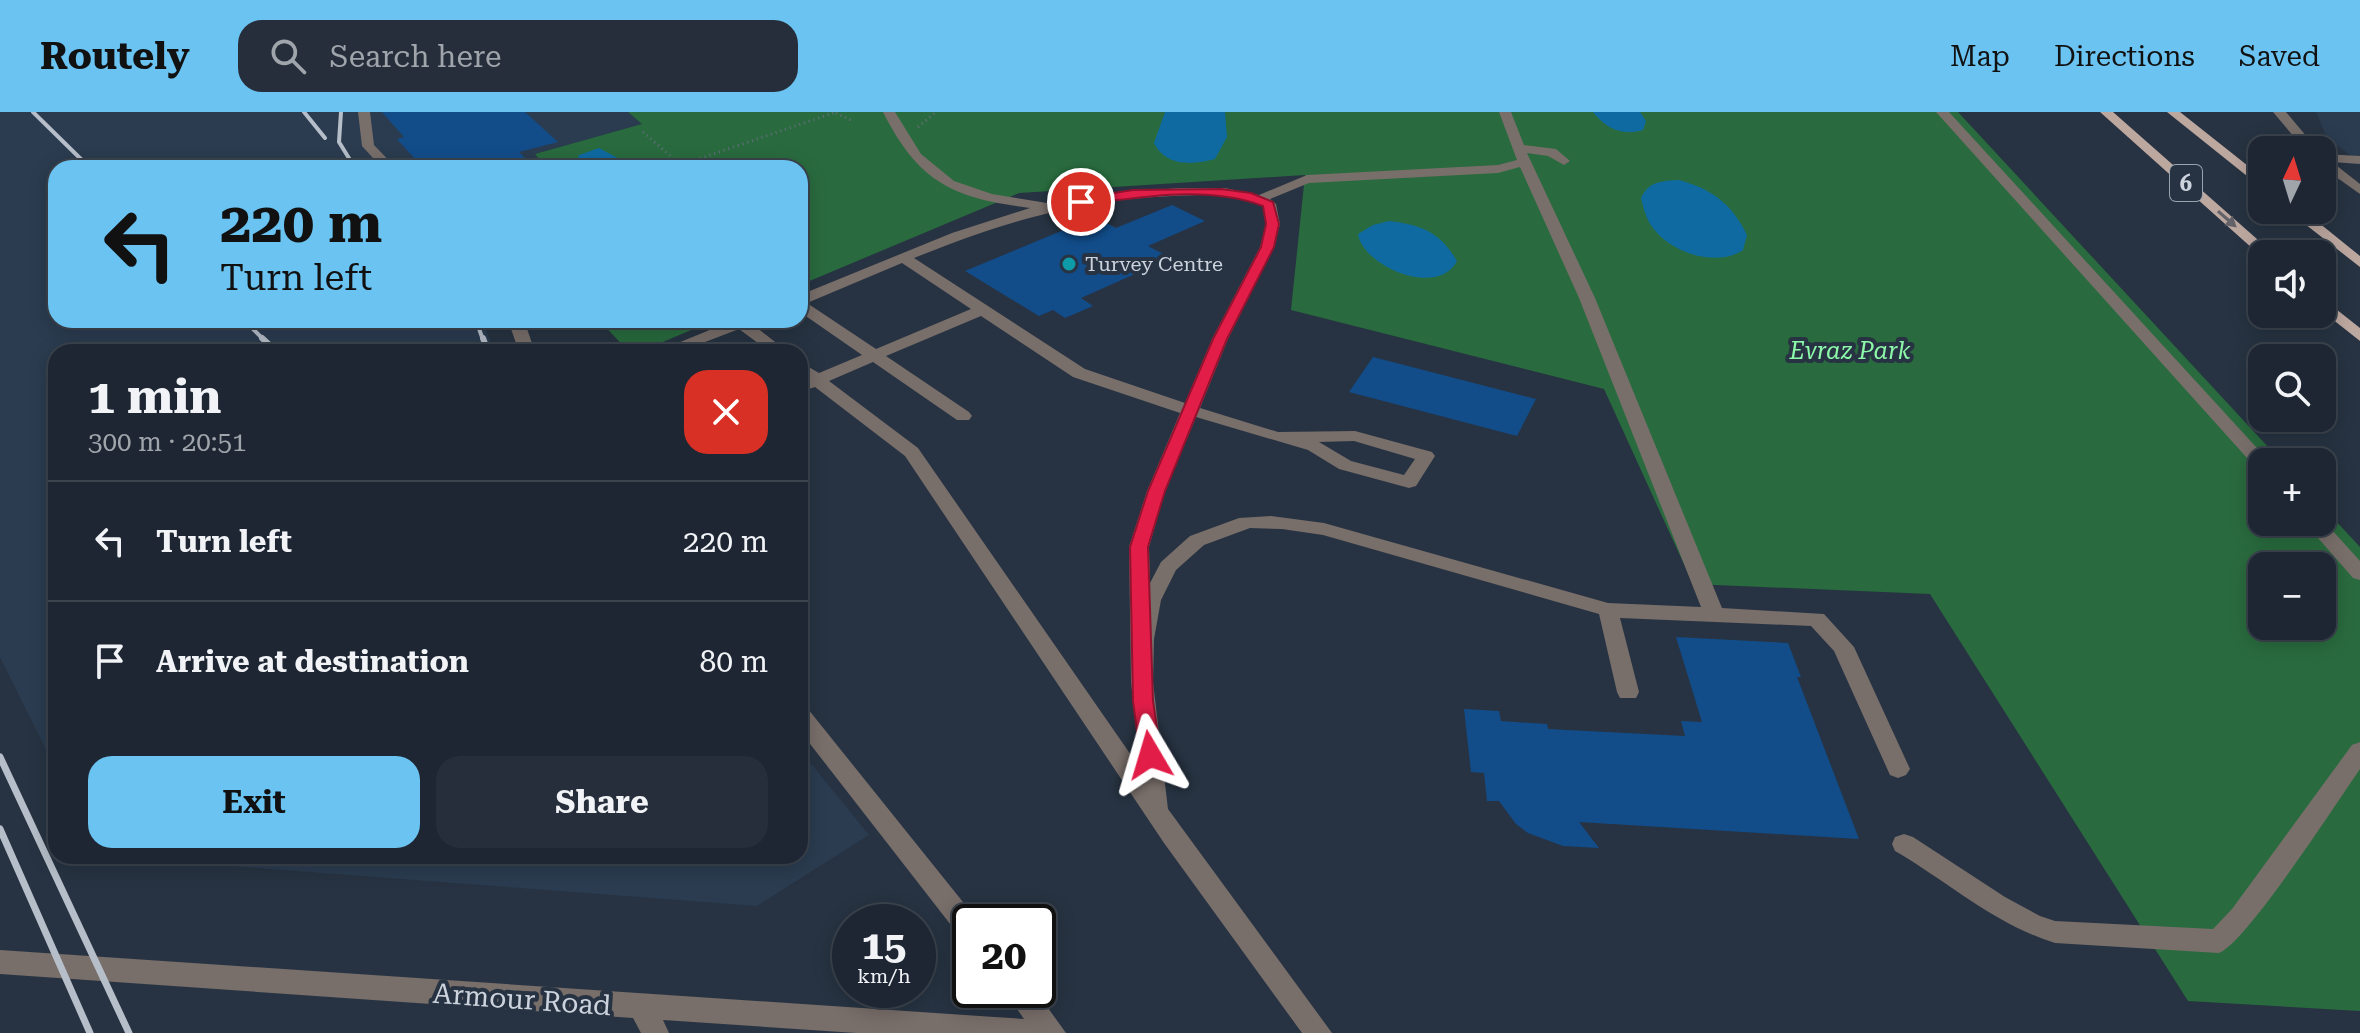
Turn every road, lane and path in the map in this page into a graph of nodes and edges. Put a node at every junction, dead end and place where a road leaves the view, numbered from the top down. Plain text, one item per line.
1 (364, 112) edge
2 (836, 112) edge
3 (889, 112) edge
4 (1505, 112) edge
5 (1942, 112) edge
6 (2106, 112) edge
7 (2173, 112) edge
8 (2279, 112) edge
9 (851, 120) dead end
10 (643, 132) dead end
11 (2300, 136) edge
12 (1522, 156) junction
13 (381, 160) edge
14 (674, 160) edge
15 (697, 160) edge
16 (2336, 160) edge
17 (2360, 160) edge
18 (1564, 161) dead end
19 (2336, 171) edge
20 (2248, 173) edge
21 (2360, 190) edge
22 (1260, 199) junction
23 (1053, 206) junction
24 (2311, 224) edge
25 (2251, 240) edge
26 (905, 259) junction
27 (2360, 263) edge
28 (808, 300) edge
29 (808, 309) edge
30 (982, 310) junction
31 (2336, 315) edge
32 (727, 328) edge
33 (753, 328) edge
34 (2360, 336) edge
35 (685, 344) edge
36 (771, 344) edge
37 (874, 356) junction
38 (808, 377) edge
39 (808, 379) edge
40 (1189, 412) junction
41 (963, 416) dead end
42 (1289, 439) junction
43 (2248, 449) edge
44 (2327, 536) edge
45 (2360, 573) edge
46 (1608, 610) junction
47 (1715, 615) junction
48 (1141, 645) junction
49 (1628, 692) dead end
50 (808, 725) edge
51 (2360, 751) edge
52 (1898, 769) dead end
53 (1157, 810) junction
54 (1904, 844) dead end
55 (952, 907) edge
56 (0, 962) edge
57 (642, 1007) junction
58 (1032, 1008) edge
59 (655, 1033) edge
60 (1044, 1033) edge
61 (1052, 1033) edge
62 (1318, 1033) edge

1 - 13 street
2 - 9 path
2 - 15 path
3 - 23 street
4 - 12 street
5 - 43 street
6 -> 25 main road, 6
7 - 20 main road, 6
8 - 11 street
10 - 14 path
12 - 18 street
12 - 22 street
12 - 47 street
16 - 17 street
19 - 21 street
22 - 23 street
22 - 40 street
23 - 26 street
24 - 27 main road
26 - 28 street
26 - 30 street
29 - 37 street
30 - 37 street
30 - 40 street
31 - 34 main road
32 - 35 street
33 - 36 street
37 - 38 street
37 - 41 street
39 - 53 street
40 - 42 street
40 - 48 street
42 - 42 street
44 - 45 street
46 - 47 street
46 - 48 street
46 - 49 street
47 - 52 street
48 - 53 street
50 - 55 street
51 - 54 street
53 - 62 street
56 - 57 street, Armour Road
57 - 59 street
57 - 60 street, Armour Road
58 - 61 street

